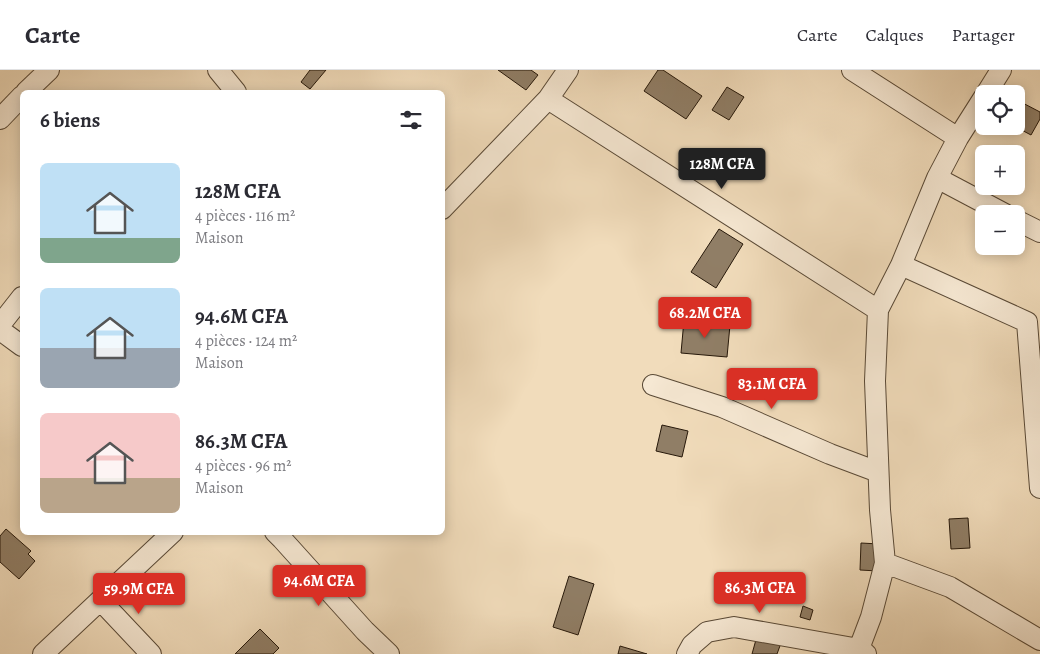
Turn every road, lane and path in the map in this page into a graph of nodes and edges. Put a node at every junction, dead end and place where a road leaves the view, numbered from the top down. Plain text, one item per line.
1 (49, 70) edge
2 (218, 70) edge
3 (568, 70) edge
4 (852, 70) edge
5 (1000, 70) edge
6 (991, 85) edge
7 (28, 90) edge
8 (231, 90) edge
9 (20, 98) edge
10 (548, 99) junction
11 (975, 111) edge
12 (0, 119) edge
13 (958, 138) junction
14 (937, 178) junction
15 (988, 205) edge
16 (445, 206) edge
17 (1025, 224) edge
18 (1040, 232) edge
19 (901, 265) junction
20 (20, 300) edge
21 (878, 310) junction
22 (0, 326) edge
23 (0, 330) edge
24 (20, 345) edge
25 (653, 385) dead end
26 (878, 472) junction
27 (1040, 488) edge
28 (170, 535) edge
29 (278, 535) edge
30 (885, 563) junction
31 (100, 600) junction
32 (1040, 640) edge
33 (861, 652) edge
34 (42, 654) edge
35 (151, 654) edge
36 (389, 654) edge
37 (687, 654) edge

1 - 7 street
2 - 8 street
3 - 10 street
4 - 13 street
5 - 6 street
9 - 12 street
10 - 16 street
10 - 21 street
11 - 13 street
13 - 14 street
14 - 15 street
14 - 19 street
17 - 18 street
19 - 21 street
19 - 27 street
20 - 22 street
21 - 26 street
23 - 24 street
25 - 26 street
26 - 30 street
28 - 31 street
29 - 36 street
30 - 32 street
30 - 33 street
31 - 34 street
31 - 35 street
33 - 37 street

